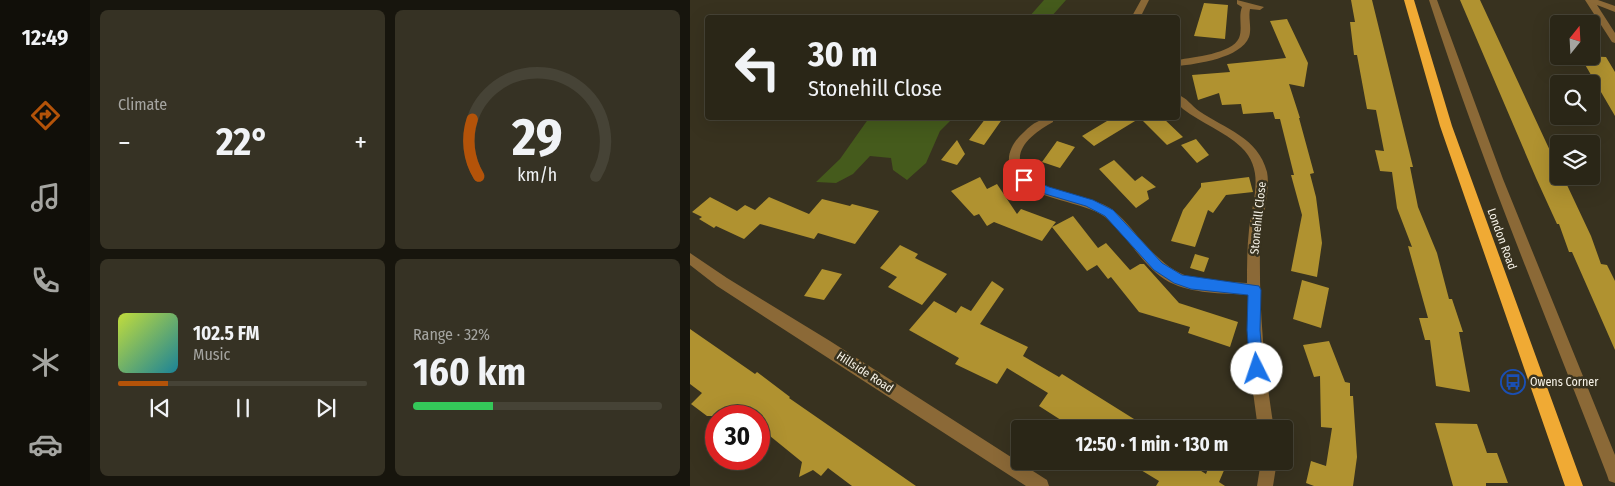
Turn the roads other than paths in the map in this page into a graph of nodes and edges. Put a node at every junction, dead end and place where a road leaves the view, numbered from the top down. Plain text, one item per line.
1 (1145, 0) edge
2 (1409, 0) edge
3 (1433, 0) edge
4 (1590, 0) edge
5 (1260, 7) dead end
6 (1615, 9) edge
7 (1137, 15) edge
8 (1615, 40) edge
9 (1180, 63) edge
10 (1180, 100) edge
11 (1046, 120) edge
12 (1053, 120) edge
13 (1061, 124) dead end
14 (690, 258) edge
15 (1254, 290) junction
16 (1265, 420) edge
17 (1268, 470) edge
18 (1615, 475) edge
19 (1041, 486) edge
20 (1265, 486) edge
21 (1574, 486) edge

1 - 7 street
2 - 21 highway, London Road
3 - 18 street, London Road
4 - 6 street
4 - 8 street
5 - 9 street
10 - 15 street, Stonehill Close
11 - 15 street
12 - 13 street
14 - 19 street, Hillside Road
15 - 16 street, Stonehill Close
17 - 20 street

